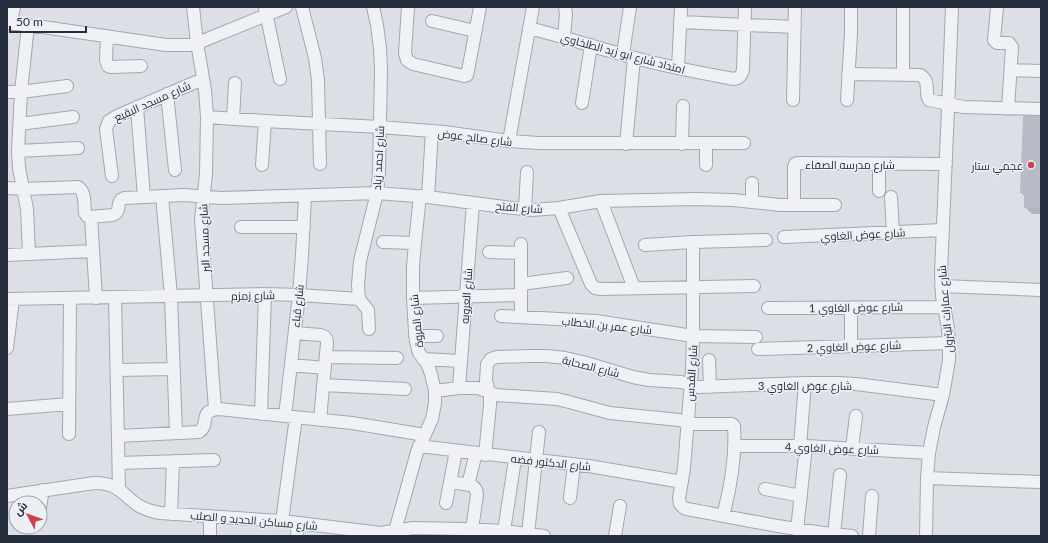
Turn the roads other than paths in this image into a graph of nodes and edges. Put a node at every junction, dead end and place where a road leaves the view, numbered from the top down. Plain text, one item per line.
1 (14, 7) edge
2 (193, 7) edge
3 (286, 7) edge
4 (302, 7) edge
5 (374, 7) edge
6 (408, 7) edge
7 (480, 7) edge
8 (533, 7) edge
9 (630, 7) edge
10 (681, 7) edge
11 (745, 7) edge
12 (795, 7) edge
13 (851, 7) edge
14 (903, 7) edge
15 (952, 7) edge
16 (996, 7) edge
17 (563, 8) edge
18 (265, 11) edge
19 (432, 21) dead end
20 (680, 22) junction
21 (9, 23) edge
22 (28, 25) junction
23 (744, 25) junction
24 (795, 27) junction
25 (530, 28) junction
26 (475, 31) junction
27 (107, 36) junction
28 (564, 37) junction
29 (197, 43) junction
30 (591, 45) junction
31 (628, 56) junction
32 (141, 66) dead end
33 (678, 68) junction
34 (1011, 70) junction
35 (1041, 71) edge
36 (848, 74) junction
37 (903, 75) junction
38 (203, 79) junction
39 (280, 79) dead end
40 (235, 83) dead end
41 (67, 86) dead end
42 (7, 92) edge
43 (21, 92) junction
44 (167, 94) junction
45 (793, 100) dead end
46 (847, 100) dead end
47 (582, 103) dead end
48 (949, 104) junction
49 (682, 106) dead end
50 (137, 107) junction
51 (1008, 109) junction
52 (1041, 109) edge
53 (73, 117) dead end
54 (207, 117) junction
55 (233, 119) junction
56 (265, 121) junction
57 (20, 124) junction
58 (319, 124) junction
59 (380, 127) junction
60 (432, 131) junction
61 (510, 141) junction
62 (744, 143) dead end
63 (626, 144) junction
64 (682, 144) junction
65 (706, 144) junction
66 (78, 148) dead end
67 (18, 151) junction
68 (320, 164) dead end
69 (879, 164) junction
70 (946, 164) junction
71 (262, 165) dead end
72 (706, 165) dead end
73 (175, 170) dead end
74 (527, 172) dead end
75 (112, 176) dead end
76 (752, 183) dead end
77 (7, 188) edge
78 (24, 189) junction
79 (879, 191) dead end
80 (377, 193) junction
81 (162, 196) junction
82 (203, 196) junction
83 (305, 196) junction
84 (424, 196) junction
85 (144, 197) junction
86 (891, 197) dead end
87 (601, 201) junction
88 (752, 202) junction
89 (473, 203) junction
90 (794, 205) junction
91 (835, 205) dead end
92 (559, 208) junction
93 (525, 209) junction
94 (92, 217) junction
95 (242, 227) dead end
96 (304, 227) junction
97 (942, 230) junction
98 (893, 232) junction
99 (784, 237) dead end
100 (766, 240) dead end
101 (383, 242) dead end
102 (693, 242) junction
103 (415, 243) junction
104 (645, 245) dead end
105 (94, 250) junction
106 (489, 252) dead end
107 (29, 254) junction
108 (7, 255) edge
109 (567, 278) dead end
110 (754, 286) dead end
111 (941, 286) junction
112 (693, 287) junction
113 (634, 288) junction
114 (521, 290) junction
115 (1041, 290) edge
116 (265, 294) junction
117 (299, 295) junction
118 (171, 296) junction
119 (207, 296) junction
120 (115, 297) junction
121 (466, 297) junction
122 (70, 298) junction
123 (96, 298) junction
124 (413, 298) junction
125 (10, 299) edge
126 (359, 299) junction
127 (944, 307) junction
128 (768, 308) dead end
129 (851, 308) junction
130 (501, 316) dead end
131 (521, 317) junction
132 (370, 329) dead end
133 (295, 333) junction
134 (416, 336) junction
135 (437, 336) dead end
136 (693, 336) junction
137 (756, 337) dead end
138 (949, 343) junction
139 (851, 346) junction
140 (7, 348) edge
141 (758, 349) dead end
142 (397, 358) dead end
143 (423, 359) junction
144 (709, 360) dead end
145 (461, 361) junction
146 (325, 363) junction
147 (291, 365) junction
148 (174, 369) junction
149 (117, 370) junction
150 (805, 383) junction
151 (323, 385) junction
152 (691, 385) junction
153 (710, 387) junction
154 (459, 388) junction
155 (405, 389) dead end
156 (435, 391) junction
157 (488, 392) junction
158 (943, 395) junction
159 (69, 404) junction
160 (7, 409) edge
161 (215, 409) junction
162 (261, 414) junction
163 (856, 416) dead end
164 (291, 417) junction
165 (320, 420) junction
166 (687, 422) junction
167 (539, 432) dead end
168 (69, 434) dead end
169 (176, 434) junction
170 (425, 434) junction
171 (118, 436) junction
172 (419, 446) junction
173 (734, 446) junction
174 (803, 446) junction
175 (852, 448) junction
176 (456, 451) junction
177 (929, 453) junction
178 (480, 454) junction
179 (516, 458) junction
180 (214, 460) dead end
181 (173, 461) junction
182 (536, 461) junction
183 (119, 463) junction
184 (574, 465) junction
185 (840, 475) dead end
186 (927, 478) junction
187 (450, 482) junction
188 (682, 482) junction
189 (1041, 482) edge
190 (468, 485) junction
191 (119, 489) junction
192 (765, 489) dead end
193 (44, 490) junction
194 (43, 495) edge
195 (7, 496) edge
196 (801, 496) junction
197 (872, 496) dead end
198 (570, 498) dead end
199 (446, 503) dead end
200 (620, 506) dead end
201 (172, 514) junction
202 (210, 516) junction
203 (723, 516) junction
204 (282, 521) junction
205 (298, 522) junction
206 (472, 529) junction
207 (797, 530) junction
208 (504, 531) junction
209 (403, 532) edge
210 (373, 534) edge
211 (528, 534) junction
212 (834, 534) junction
213 (210, 536) edge
214 (297, 536) edge
215 (544, 536) edge
216 (615, 536) edge
217 (852, 536) edge
218 (869, 536) edge
219 (926, 536) edge

1 - 21 street
2 - 29 street, شارع مسجد البر
3 - 18 street
4 - 58 street
5 - 59 street, شارع احمد زياد
6 - 26 street
7 - 26 street
8 - 25 street
9 - 31 street
10 - 20 street
11 - 23 street
12 - 24 street
13 - 36 street
14 - 37 street
15 - 48 street, شارع عمارات البترول
16 - 34 street
17 - 28 street
18 - 29 street
18 - 39 street
19 - 26 street
20 - 23 street
20 - 33 street
21 - 22 street
22 - 27 street
22 - 43 street
23 - 24 street
23 - 33 street, امتداد شارع ابو زيد الطلخاوي
24 - 45 street
25 - 28 street, امتداد شارع ابو زيد الطلخاوي
25 - 61 street
27 - 29 street
27 - 32 street
28 - 30 street, امتداد شارع ابو زيد الطلخاوي
29 - 38 street, شارع مسجد البر
30 - 31 street, امتداد شارع ابو زيد الطلخاوي
30 - 47 street
31 - 33 street, امتداد شارع ابو زيد الطلخاوي
31 - 63 street
34 - 35 street
34 - 51 street
36 - 37 street
36 - 46 street
37 - 48 street
38 - 44 street, شارع مسجد البقيع
38 - 54 street, شارع مسجد البر
40 - 55 street
41 - 43 street
42 - 43 street
43 - 57 street
44 - 50 street, شارع مسجد البقيع
44 - 73 street
48 - 51 street
48 - 70 street, شارع عمارات البترول
49 - 64 street
50 - 75 street, شارع مسجد البقيع
50 - 85 street
51 - 52 street
53 - 57 street
54 - 55 street, شارع صالح عوض
54 - 82 street, شارع مسجد البر
55 - 56 street, شارع صالح عوض
56 - 58 street, شارع صالح عوض
56 - 71 street
57 - 67 street
58 - 59 street, شارع صالح عوض
58 - 68 street
59 - 60 street, شارع صالح عوض
59 - 80 street, شارع احمد زياد
60 - 61 street, شارع صالح عوض
60 - 84 street, شارع المروة
61 - 63 street, شارع صالح عوض
62 - 65 street, شارع صالح عوض
63 - 64 street, شارع صالح عوض
64 - 65 street, شارع صالح عوض
65 - 72 street
66 - 67 street
67 - 78 street
69 - 70 street, شارع مدرسه الصفاء
69 - 79 street
69 - 90 street, شارع مدرسه الصفاء
70 - 97 street, شارع عمارات البترول
74 - 93 street
76 - 88 street
77 - 78 street
78 - 94 street
78 - 107 street
80 - 83 street, شارع الفتح
80 - 84 street, شارع الفتح
80 - 126 street, شارع احمد زياد
81 - 82 street, شارع الفتح
81 - 85 street, شارع الفتح
81 - 118 street
82 - 83 street, شارع الفتح
82 - 119 street, شارع مسجد البر
83 - 96 street, شارع قباء
84 - 89 street, شارع الفتح
84 - 103 street, شارع المروة
85 - 94 street, شارع الفتح
86 - 98 street
87 - 88 street, شارع الفتح
87 - 92 street, شارع الفتح
87 - 113 street
88 - 90 street, شارع الفتح
89 - 93 street, شارع الفتح
89 - 121 street, شارع العروبه
90 - 91 street, شارع الفتح
92 - 93 street, شارع الفتح
92 - 113 street
94 - 105 street
95 - 96 street
96 - 117 street, شارع قباء
97 - 98 street, شارع عوض الغاوي
97 - 111 street, شارع عمارات البترول
98 - 99 street, شارع عوض الغاوي
100 - 102 street
101 - 103 street
102 - 104 street
102 - 112 street, شارع القدس
103 - 124 street, شارع المروة
105 - 107 street
105 - 123 street
106 - 114 street
107 - 108 street
109 - 114 street
110 - 112 street
111 - 115 street
111 - 127 street, شارع عمارات البترول
112 - 113 street
112 - 136 street, شارع القدس
114 - 121 street
114 - 131 street
116 - 117 street, شارع زمزم
116 - 119 street, شارع زمزم
116 - 162 street
117 - 126 street, شارع زمزم
117 - 133 street, شارع قباء
118 - 119 street, شارع زمزم
118 - 120 street, شارع زمزم
118 - 148 street
119 - 161 street, شارع مسجد البر
120 - 123 street, شارع زمزم
120 - 149 street
121 - 124 street
121 - 145 street, شارع العروبه
122 - 123 street, شارع زمزم
122 - 125 street, شارع زمزم
122 - 159 street
124 - 134 street, شارع المروة
125 - 140 street
126 - 132 street, شارع احمد زياد
127 - 129 street, شارع عوض الغاوي 1
127 - 138 street, شارع عمارات البترول
128 - 129 street, شارع عوض الغاوي 1
129 - 139 street
130 - 131 street, شارع عمر بن الخطاب
131 - 136 street, شارع عمر بن الخطاب
133 - 146 street
133 - 147 street, شارع قباء
134 - 135 street
134 - 143 street, شارع المروة
136 - 137 street, شارع عمر بن الخطاب
136 - 152 street, شارع القدس
138 - 139 street, شارع عوض الغاوي 2
138 - 158 street, شارع عمارات البترول
139 - 141 street, شارع عوض الغاوي 2
142 - 146 street
143 - 145 street
143 - 156 street, شارع المروة
144 - 153 street
145 - 154 street, شارع العروبه
146 - 147 street
146 - 151 street
147 - 164 street, شارع قباء
148 - 149 street
148 - 169 street
149 - 171 street
150 - 153 street, شارع عوض الغاوي 3
150 - 158 street, شارع عوض الغاوي 3
150 - 174 street
151 - 155 street
151 - 165 street
152 - 153 street, شارع عوض الغاوي 3
152 - 157 street, شارع الصحابة
152 - 166 street, شارع القدس
154 - 156 street
154 - 157 street
156 - 170 street, شارع المروة
157 - 166 street
157 - 178 street
158 - 177 street, شارع عمارات البترول
159 - 160 street
159 - 168 street
161 - 162 street
161 - 169 street
162 - 164 street
163 - 175 street
164 - 165 street
164 - 204 street, شارع قباء
165 - 170 street
166 - 173 street
166 - 188 street, شارع القدس
167 - 182 street
169 - 171 street
170 - 172 street, شارع المروة
171 - 183 street
172 - 176 street, شارع الدكتور فضه
172 - 209 street, شارع المروة
173 - 174 street, شارع عوض الغاوي 4
173 - 203 street
174 - 175 street, شارع عوض الغاوي 4
174 - 196 street
175 - 177 street, شارع عوض الغاوي 4
176 - 178 street, شارع الدكتور فضه
176 - 187 street
177 - 186 street, شارع عمارات البترول
178 - 179 street, شارع الدكتور فضه
178 - 190 street
179 - 182 street, شارع الدكتور فضه
179 - 208 street
180 - 181 street
181 - 183 street
181 - 201 street
182 - 184 street, شارع الدكتور فضه
182 - 211 street
183 - 191 street
184 - 188 street, شارع الدكتور فضه
184 - 198 street
185 - 212 street
186 - 189 street
186 - 219 street, شارع عمارات البترول
187 - 190 street
187 - 199 street
188 - 203 street, شارع القدس
190 - 206 street
191 - 193 street
191 - 201 street, شارع مساكن الحديد و الصلب
192 - 196 street
193 - 194 street
193 - 195 street
196 - 207 street
197 - 218 street
200 - 216 street
201 - 202 street, شارع مساكن الحديد و الصلب
202 - 204 street, شارع مساكن الحديد و الصلب
202 - 213 street
203 - 207 street
204 - 205 street, شارع مساكن الحديد و الصلب
205 - 210 street, شارع مساكن الحديد و الصلب
205 - 214 street
206 - 208 street, شارع مساكن الحديد و الصلب
206 - 209 street, شارع مساكن الحديد و الصلب
207 - 212 street
208 - 211 street, شارع مساكن الحديد و الصلب
209 - 210 street, شارع مساكن الحديد و الصلب
211 - 215 street, شارع مساكن الحديد و الصلب
212 - 217 street

